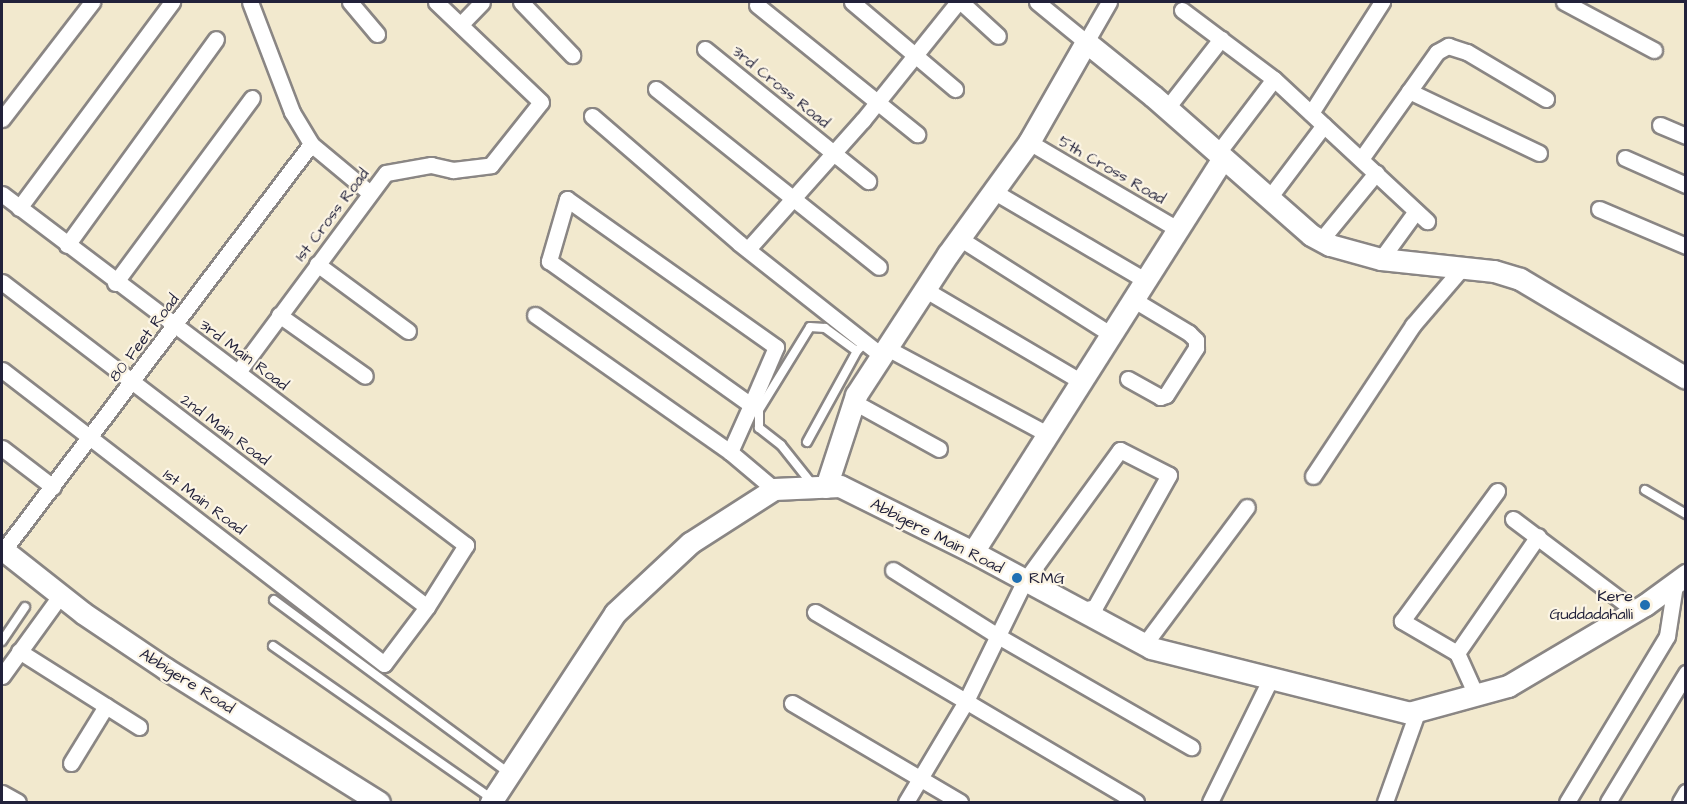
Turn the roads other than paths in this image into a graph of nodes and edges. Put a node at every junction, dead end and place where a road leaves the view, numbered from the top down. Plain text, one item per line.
1 (92, 2) edge
2 (172, 2) edge
3 (249, 2) edge
4 (350, 2) edge
5 (436, 2) edge
6 (482, 2) edge
7 (521, 2) edge
8 (852, 2) edge
9 (960, 2) edge
10 (1037, 2) edge
11 (1110, 2) edge
12 (1382, 2) edge
13 (1564, 2) edge
14 (757, 4) dead end
15 (1182, 10) dead end
16 (461, 24) junction
17 (377, 34) dead end
18 (998, 36) dead end
19 (216, 39) dead end
20 (1221, 39) junction
21 (1086, 42) junction
22 (705, 49) dead end
23 (1654, 50) dead end
24 (572, 55) dead end
25 (915, 56) junction
26 (1274, 79) junction
27 (656, 89) dead end
28 (955, 89) dead end
29 (1409, 91) junction
30 (252, 98) dead end
31 (1546, 99) dead end
32 (876, 103) junction
33 (1167, 108) junction
34 (1311, 113) junction
35 (592, 116) dead end
36 (2, 119) edge
37 (1324, 125) junction
38 (1660, 125) dead end
39 (917, 134) dead end
40 (1686, 136) edge
41 (1029, 142) junction
42 (311, 144) junction
43 (834, 153) junction
44 (1539, 153) dead end
45 (1220, 156) junction
46 (1625, 158) dead end
47 (1361, 159) junction
48 (1376, 173) junction
49 (868, 181) dead end
50 (1686, 185) edge
51 (365, 189) dead end
52 (993, 191) junction
53 (2, 194) edge
54 (1269, 198) junction
55 (792, 199) junction
56 (19, 207) junction
57 (1599, 209) dead end
58 (1177, 229) junction
59 (959, 238) junction
60 (1322, 240) junction
61 (67, 245) junction
62 (1686, 246) edge
63 (748, 249) junction
64 (1381, 259) junction
65 (317, 264) junction
66 (879, 267) dead end
67 (1462, 268) junction
68 (1145, 280) junction
69 (2, 282) edge
70 (115, 283) junction
71 (924, 289) junction
72 (1134, 300) junction
73 (279, 315) junction
74 (535, 315) dead end
75 (176, 327) junction
76 (408, 331) dead end
77 (1112, 335) junction
78 (872, 349) junction
79 (2, 370) edge
80 (238, 372) junction
81 (364, 376) dead end
82 (1686, 378) edge
83 (1128, 379) dead end
84 (133, 382) junction
85 (1082, 382) junction
86 (854, 402) junction
87 (751, 405) junction
88 (1049, 435) junction
89 (90, 438) junction
90 (807, 442) dead end
91 (2, 448) edge
92 (939, 449) dead end
93 (730, 452) junction
94 (1312, 476) dead end
95 (53, 487) junction
96 (820, 487) junction
97 (774, 489) junction
98 (1645, 490) dead end
99 (1497, 491) dead end
100 (1246, 507) dead end
101 (1686, 514) edge
102 (1514, 519) dead end
103 (1538, 536) junction
104 (2, 550) edge
105 (974, 552) junction
106 (893, 570) dead end
107 (1680, 580) edge
108 (1024, 582) junction
109 (60, 596) junction
110 (274, 600) dead end
111 (25, 607) dead end
112 (427, 607) junction
113 (1079, 611) junction
114 (1635, 611) junction
115 (815, 612) dead end
116 (998, 636) junction
117 (2, 641) edge
118 (1144, 645) junction
119 (273, 646) dead end
120 (19, 651) junction
121 (1456, 654) junction
122 (1686, 672) edge
123 (2, 676) edge
124 (1271, 678) junction
125 (1476, 695) junction
126 (792, 703) dead end
127 (965, 703) junction
128 (106, 706) junction
129 (1418, 710) junction
130 (139, 727) dead end
131 (1191, 747) dead end
132 (71, 763) dead end
133 (510, 774) junction
134 (920, 778) junction
135 (1686, 792) edge
136 (2, 793) edge
137 (492, 801) edge
138 (18, 802) edge
139 (379, 802) edge
140 (906, 802) edge
141 (960, 802) edge
142 (1136, 802) edge
143 (1210, 802) edge
144 (1385, 802) edge
145 (1567, 802) edge
146 (1608, 802) edge
147 (1680, 802) edge

1 - 36 street
2 - 56 street
3 - 42 street
4 - 17 street
5 - 16 street, 1st Cross Road
6 - 16 street
7 - 24 street
8 - 25 street
9 - 18 street
9 - 25 street
10 - 21 street
11 - 21 street
12 - 34 street
13 - 23 street
14 - 32 street
15 - 20 street
16 - 65 street, 1st Cross Road
19 - 61 street
20 - 26 street
20 - 33 street
21 - 33 street
21 - 41 street
22 - 43 street, 3rd Cross Road
25 - 28 street
25 - 32 street
26 - 34 street
26 - 45 street
27 - 55 street
29 - 31 street
29 - 44 street
29 - 47 street
30 - 70 street
32 - 39 street
32 - 43 street
33 - 45 street
34 - 37 street
35 - 63 street
37 - 47 street
37 - 54 street
38 - 40 street
41 - 52 street
41 - 58 street, 5th Cross Road
42 - 51 street
42 - 75 street, 80 Feet Road
43 - 49 street, 3rd Cross Road
43 - 55 street
45 - 54 street
45 - 58 street
46 - 50 street
47 - 48 street
48 - 60 street
48 - 64 street
52 - 59 street
52 - 68 street
53 - 56 street, 3rd Main Road
54 - 60 street
55 - 63 street
55 - 66 street
56 - 61 street, 3rd Main Road
57 - 62 street
58 - 68 street
59 - 71 street
59 - 77 street
60 - 64 street
61 - 70 street, 3rd Main Road
63 - 78 street
64 - 67 street
65 - 73 street, 1st Cross Road
65 - 76 street
67 - 82 street
67 - 94 street
68 - 72 street
69 - 84 street, 2nd Main Road
70 - 75 street, 3rd Main Road
71 - 78 street
71 - 85 street
72 - 77 street
72 - 83 street
73 - 80 street, 1st Cross Road
73 - 81 street
74 - 93 street
75 - 80 street, 3rd Main Road
75 - 84 street, 80 Feet Road
77 - 85 street
78 - 86 street
78 - 88 street
78 - 90 lane
78 - 96 lane
79 - 89 street, 1st Main Road
80 - 112 street, 3rd Main Road
84 - 89 street, 80 Feet Road
84 - 112 street, 2nd Main Road
85 - 88 street
86 - 92 street
86 - 96 street
87 - 87 street
87 - 93 street
88 - 105 street
89 - 95 street, 80 Feet Road
89 - 112 street, 1st Main Road
91 - 95 street
93 - 97 street
95 - 104 street, 80 Feet Road
96 - 97 street, Abbigere Main Road
96 - 105 street, Abbigere Main Road
97 - 133 street, Abbigere Main Road
98 - 101 lane
99 - 121 street
100 - 118 street
102 - 103 street
103 - 114 street
103 - 121 street
104 - 109 street, Abbigere Road
105 - 108 street, Abbigere Main Road
106 - 116 street
107 - 114 street, Abbigere Main Road
107 - 145 street
108 - 113 street, Abbigere Main Road
108 - 113 street
108 - 116 street
109 - 120 street
109 - 139 street, Abbigere Road
110 - 133 lane
111 - 117 lane
113 - 118 street, Abbigere Main Road
114 - 125 street, Abbigere Main Road
115 - 127 street
116 - 127 street
116 - 131 street
118 - 124 street, Abbigere Main Road
119 - 137 lane
120 - 123 street
120 - 128 street
121 - 125 street
122 - 146 street
124 - 129 street, Abbigere Main Road
124 - 143 street
125 - 129 street, Abbigere Main Road
126 - 134 street
127 - 134 street
127 - 142 street
128 - 130 street
128 - 132 street
129 - 144 street
133 - 137 street, Abbigere Main Road
134 - 140 street
134 - 141 street
135 - 147 street
136 - 138 street

